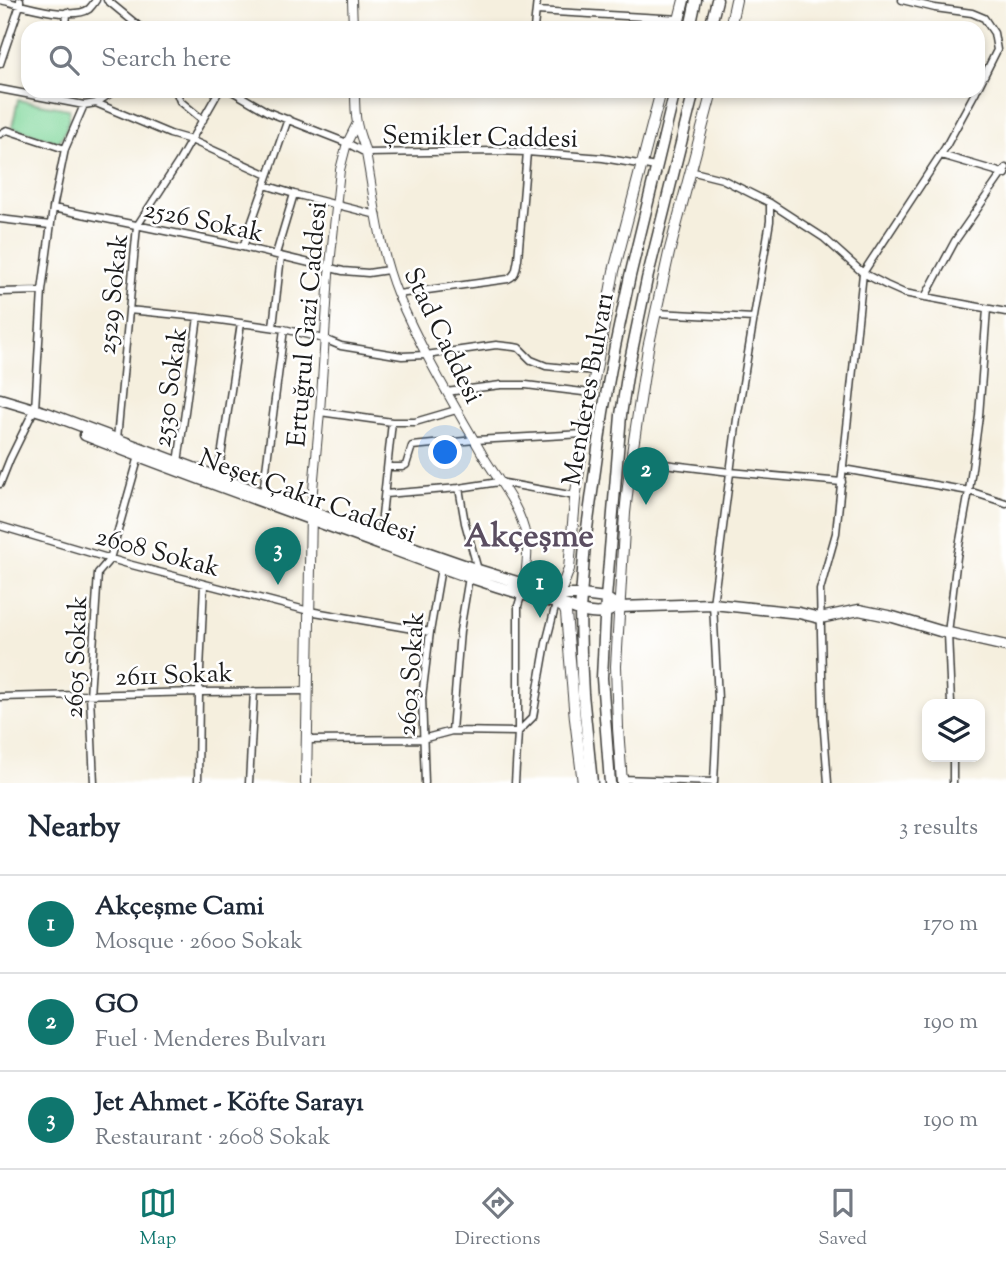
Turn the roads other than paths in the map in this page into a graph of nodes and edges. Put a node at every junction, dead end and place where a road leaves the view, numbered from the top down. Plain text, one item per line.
1 (1, 0) edge
2 (96, 0) edge
3 (107, 0) edge
4 (352, 0) edge
5 (537, 0) edge
6 (684, 0) edge
7 (696, 0) edge
8 (717, 0) edge
9 (736, 0) edge
10 (902, 0) edge
11 (20, 2) edge
12 (536, 10) junction
13 (67, 12) junction
14 (66, 21) edge
15 (132, 21) edge
16 (353, 21) edge
17 (535, 21) edge
18 (657, 21) edge
19 (679, 21) edge
20 (692, 21) edge
21 (712, 21) edge
22 (732, 21) edge
23 (0, 64) edge
24 (985, 73) edge
25 (0, 89) edge
26 (21, 93) edge
27 (49, 98) edge
28 (104, 98) edge
29 (179, 98) edge
30 (215, 98) edge
31 (244, 98) edge
32 (355, 98) edge
33 (659, 98) edge
34 (673, 98) edge
35 (692, 98) edge
36 (710, 98) edge
37 (973, 98) edge
38 (54, 99) joint
39 (96, 103) junction
40 (84, 105) junction
41 (288, 119) junction
42 (203, 120) junction
43 (357, 123) junction
44 (0, 134) edge
45 (191, 140) junction
46 (347, 143) junction
47 (65, 149) junction
48 (527, 152) junction
49 (366, 153) junction
50 (941, 155) junction
51 (642, 164) junction
52 (656, 167) junction
53 (1005, 171) edge
54 (690, 172) junction
55 (268, 175) junction
56 (265, 185) junction
57 (293, 194) junction
58 (770, 204) junction
59 (336, 205) junction
60 (52, 208) junction
61 (377, 215) junction
62 (0, 219) edge
63 (50, 225) junction
64 (137, 226) junction
65 (243, 247) junction
66 (278, 255) junction
67 (330, 267) junction
68 (388, 270) junction
69 (863, 273) junction
70 (43, 291) junction
71 (0, 292) edge
72 (398, 294) junction
73 (925, 297) junction
74 (988, 309) junction
75 (129, 310) junction
76 (1006, 312) edge
77 (657, 313) junction
78 (198, 317) junction
79 (754, 318) junction
80 (241, 323) junction
81 (273, 327) junction
82 (284, 329) junction
83 (324, 338) junction
84 (426, 355) junction
85 (595, 371) junction
86 (446, 392) junction
87 (591, 393) junction
88 (0, 399) edge
89 (0, 404) edge
90 (456, 410) junction
91 (34, 412) junction
92 (320, 412) junction
93 (392, 422) junction
94 (584, 435) junction
95 (117, 439) junction
96 (475, 440) junction
97 (139, 456) junction
98 (631, 460) junction
99 (178, 463) junction
100 (388, 467) junction
101 (843, 469) junction
102 (730, 472) junction
103 (218, 477) junction
104 (499, 482) junction
105 (842, 482) junction
106 (0, 485) edge
107 (459, 488) junction
108 (969, 491) junction
109 (262, 493) junction
110 (385, 494) junction
111 (575, 496) junction
112 (1006, 503) edge
113 (311, 515) junction
114 (0, 526) edge
115 (380, 535) junction
116 (110, 559) junction
117 (441, 568) junction
118 (474, 574) junction
119 (204, 583) junction
120 (523, 589) junction
121 (582, 595) junction
122 (606, 598) junction
123 (558, 599) junction
124 (713, 604) junction
125 (619, 607) junction
126 (309, 611) junction
127 (580, 611) junction
128 (605, 613) junction
129 (820, 618) junction
130 (430, 632) junction
131 (948, 633) junction
132 (1006, 646) edge
133 (254, 691) junction
134 (308, 691) junction
135 (199, 692) junction
136 (90, 696) junction
137 (0, 697) edge
138 (951, 699) edge
139 (452, 731) junction
140 (518, 732) junction
141 (422, 739) junction
142 (307, 740) junction
143 (953, 762) edge
144 (622, 781) edge
145 (714, 782) edge
146 (93, 783) edge
147 (198, 783) edge
148 (250, 783) edge
149 (306, 783) edge
150 (425, 783) edge
151 (515, 783) edge
152 (583, 783) edge
153 (592, 783) edge
154 (610, 783) edge
155 (828, 783) edge
156 (953, 783) edge

1 - 11 street
2 - 13 street
3 - 15 street
4 - 16 street
5 - 12 street
6 - 19 main road
7 - 20 main road
8 - 21 main road
9 - 22 main road
10 - 24 street
11 - 13 street
11 - 23 street
12 - 17 street
12 - 18 street
13 - 14 street
25 - 26 street
27 - 38 street
28 - 39 street
29 - 42 street
30 - 42 street, 2529 Sokak
31 - 41 street, Şemikler Caddesi
32 - 43 street, Stad Caddesi
33 - 51 main road
34 - 52 main road, Menderes Bulvarı
35 - 122 main road, Menderes Bulvarı
36 - 54 main road
37 - 50 street
38 - 40 street
39 - 40 street
39 - 45 street
40 - 47 street
41 - 46 street, Şemikler Caddesi
41 - 55 street
42 - 45 street, 2529 Sokak
43 - 46 street, Ertuğrul Gazi Caddesi
43 - 49 street, Stad Caddesi
44 - 47 street
45 - 55 street
45 - 64 street, 2529 Sokak
46 - 49 street, Şemikler Caddesi
46 - 59 street, Ertuğrul Gazi Caddesi
47 - 60 street
48 - 49 street, Şemikler Caddesi
48 - 51 street, Şemikler Caddesi
48 - 72 street
49 - 61 street, Stad Caddesi
50 - 53 street
50 - 69 street
51 - 52 street, Şemikler Caddesi
51 - 85 main road
52 - 121 main road, Menderes Bulvarı
53 - 73 street
54 - 58 street
54 - 77 main road
55 - 56 street
56 - 57 street
56 - 65 street
57 - 59 street
57 - 66 street
58 - 69 street
58 - 79 street
59 - 61 street
59 - 67 street, Ertuğrul Gazi Caddesi
60 - 63 street
60 - 64 street, 2526 Sokak
61 - 68 street, Stad Caddesi
62 - 63 street
63 - 70 street
64 - 65 street, 2526 Sokak
64 - 75 street, 2529 Sokak
65 - 66 street, 2526 Sokak
66 - 67 street, 2526 Sokak
66 - 81 street
67 - 68 street, 2526 Sokak
67 - 83 street, Ertuğrul Gazi Caddesi
68 - 72 street, Stad Caddesi
69 - 73 street
69 - 101 street
70 - 71 street
70 - 91 street
72 - 84 street, Stad Caddesi
73 - 74 street
74 - 76 street
74 - 108 street
75 - 78 street
75 - 95 street, 2529 Sokak
77 - 79 street
77 - 98 main road
78 - 80 street
78 - 99 street, 2530 Sokak
79 - 102 street
80 - 81 street
80 - 103 street
81 - 82 street
82 - 83 street
82 - 109 street
83 - 84 street
83 - 92 street, Ertuğrul Gazi Caddesi
84 - 85 street
84 - 86 street, Stad Caddesi
85 - 87 main road
86 - 87 street
86 - 90 street, Stad Caddesi
87 - 94 main road
88 - 91 main road, Neşet Çakır Caddesi
89 - 91 main road, Neşet Çakır Caddesi
90 - 93 street
90 - 96 street, Stad Caddesi
91 - 95 main road, Neşet Çakır Caddesi
91 - 97 main road, Neşet Çakır Caddesi
91 - 106 street
92 - 93 street
92 - 113 street, Ertuğrul Gazi Caddesi
93 - 100 street
94 - 96 street
94 - 111 main road
95 - 99 main road, Neşet Çakır Caddesi
96 - 100 street
96 - 104 street, Stad Caddesi
97 - 113 main road, Neşet Çakır Caddesi
97 - 116 street, 2605 Sokak
98 - 102 street
98 - 125 main road
99 - 103 main road, Neşet Çakır Caddesi
100 - 110 street
101 - 105 street
101 - 108 street
102 - 105 street
102 - 124 street
103 - 109 main road, Neşet Çakır Caddesi
104 - 107 street
104 - 111 street
104 - 120 street, Stad Caddesi
105 - 129 street
107 - 110 street
107 - 118 street
108 - 112 street
108 - 131 street
109 - 113 main road, Neşet Çakır Caddesi
110 - 115 street
111 - 123 main road
113 - 115 main road, Neşet Çakır Caddesi
113 - 117 main road, Neşet Çakır Caddesi
113 - 126 main road, Ertuğrul Gazi Caddesi
114 - 116 street, 2608 Sokak
115 - 118 main road, Neşet Çakır Caddesi
116 - 119 street, 2608 Sokak
116 - 136 street, 2605 Sokak
117 - 118 main road, Neşet Çakır Caddesi
117 - 130 street, 2603 Sokak
118 - 120 main road, Neşet Çakır Caddesi
118 - 139 street
119 - 126 street, 2608 Sokak
119 - 135 street
120 - 123 main road, Neşet Çakır Caddesi
120 - 140 street
121 - 122 main road, Neşet Çakır Caddesi
121 - 123 main road, Neşet Çakır Caddesi
121 - 127 main road, Menderes Bulvarı
122 - 125 main road
122 - 128 main road, Menderes Bulvarı
123 - 127 main road, Neşet Çakır Caddesi
123 - 140 street
123 - 152 main road
124 - 125 main road
124 - 129 main road
124 - 145 street
125 - 128 main road
125 - 144 main road
126 - 130 street, 2608 Sokak
126 - 134 main road, Ertuğrul Gazi Caddesi
127 - 128 main road, Neşet Çakır Caddesi
127 - 153 main road, Menderes Bulvarı
128 - 154 main road, Menderes Bulvarı
129 - 131 main road
129 - 155 street
130 - 141 street, 2603 Sokak
131 - 132 main road
131 - 138 street
133 - 134 street, 2611 Sokak
133 - 135 street, 2611 Sokak
133 - 148 street
134 - 142 main road, Ertuğrul Gazi Caddesi
135 - 136 street, 2611 Sokak
135 - 147 street
136 - 137 street, 2611 Sokak
136 - 146 street, 2605 Sokak
139 - 140 street
139 - 141 street
140 - 151 street
141 - 142 street
141 - 150 street, 2603 Sokak
142 - 149 main road, Ertuğrul Gazi Caddesi
143 - 156 street
144 - 145 street

